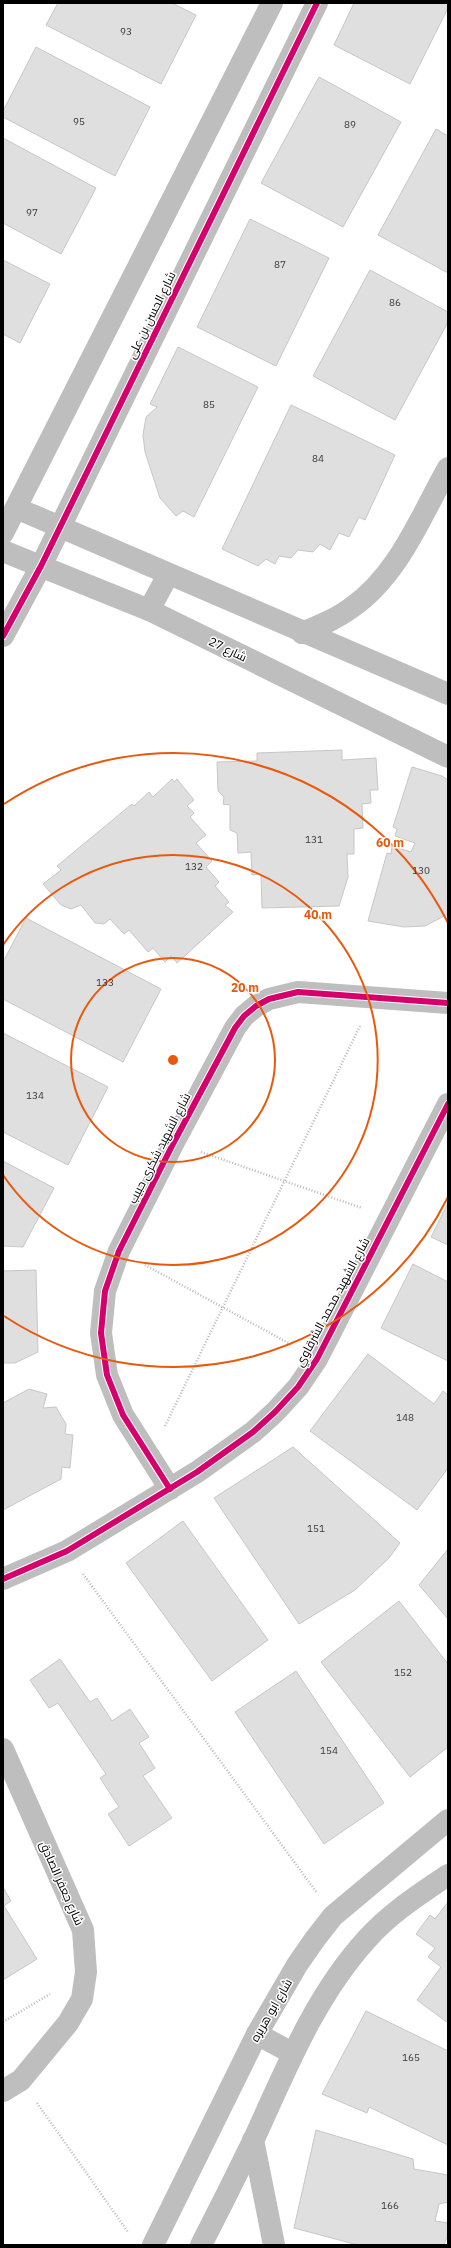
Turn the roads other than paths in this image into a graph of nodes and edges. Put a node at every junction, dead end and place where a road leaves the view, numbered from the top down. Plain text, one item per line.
1 (272, 3) edge
2 (317, 3) edge
3 (448, 468) edge
4 (16, 508) junction
5 (59, 528) junction
6 (3, 533) edge
7 (3, 551) edge
8 (41, 566) junction
9 (168, 575) junction
10 (149, 610) junction
11 (302, 633) junction
12 (3, 636) edge
13 (448, 694) edge
14 (448, 757) edge
15 (448, 1003) edge
16 (448, 1104) edge
17 (170, 1489) junction
18 (3, 1579) edge
19 (3, 1749) edge
20 (448, 1820) edge
21 (448, 1875) edge
22 (257, 2034) junction
23 (292, 2054) junction
24 (12, 2085) edge
25 (253, 2140) junction
26 (143, 2242) edge
27 (201, 2245) edge
28 (274, 2245) edge

1 - 4 street
2 - 5 street, شارع الحسن بن على
3 - 11 street
4 - 5 street
4 - 6 street
5 - 8 street, شارع الحسن بن على
5 - 9 street
7 - 8 street, شارع 27
8 - 10 street, شارع 27
8 - 12 street, شارع الحسن بن على
9 - 10 street
9 - 11 street
10 - 14 street, شارع 27
11 - 13 street
15 - 17 street, شارع الشهيد شكرى حبيب
16 - 17 street, شارع الشهيد محمد الشرقاوي
17 - 18 street, شارع الشهيد محمد الشرقاوي
19 - 24 street, شارع جعفر الصادق
20 - 22 street, شارع ابو هريره
21 - 23 street
22 - 23 street
22 - 26 street, شارع ابو هريره
23 - 25 street
25 - 27 street
25 - 28 street

